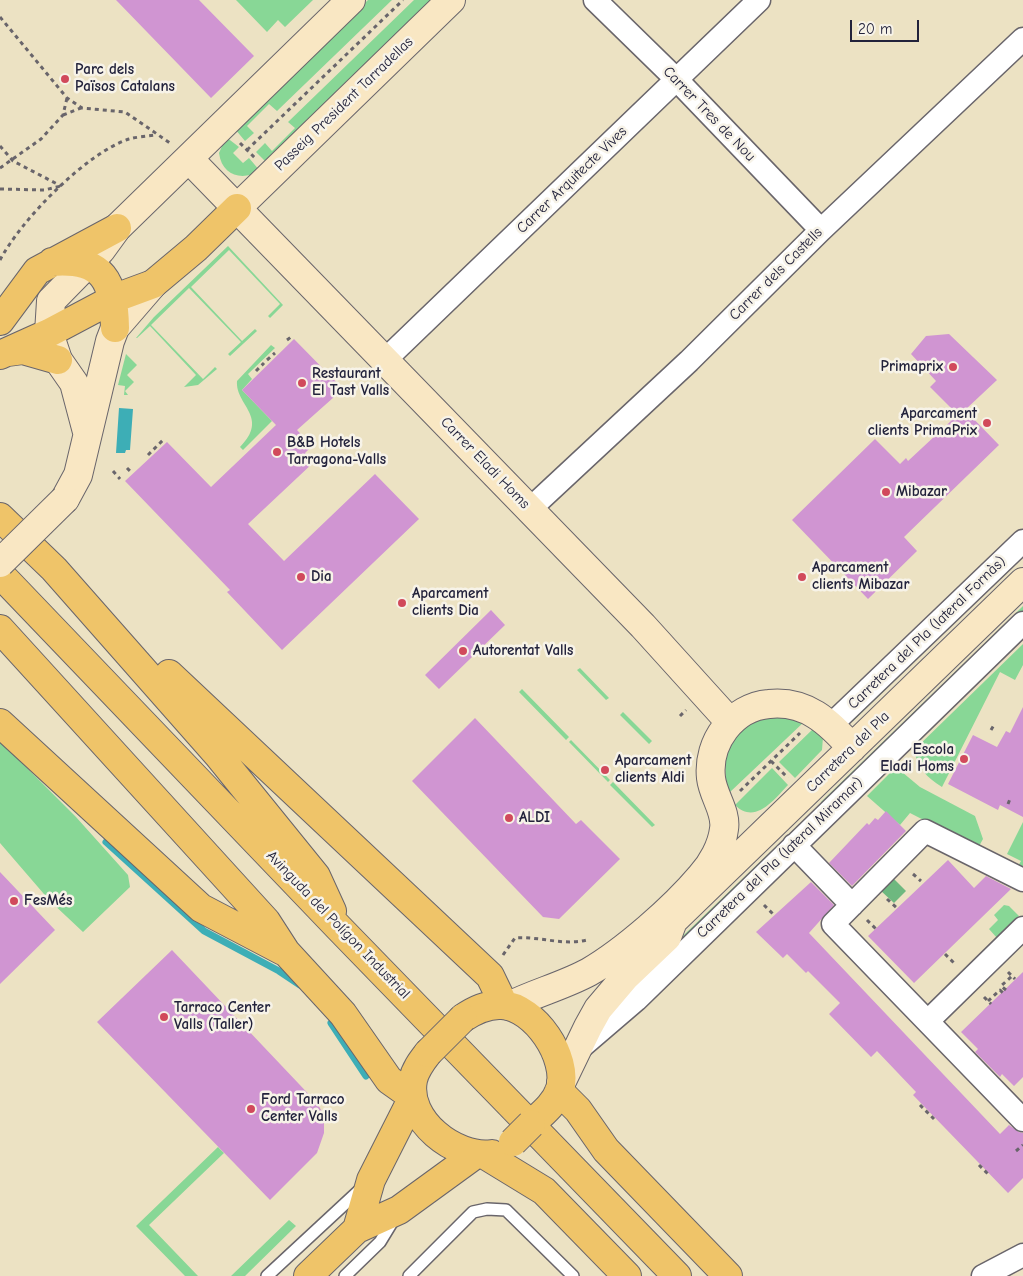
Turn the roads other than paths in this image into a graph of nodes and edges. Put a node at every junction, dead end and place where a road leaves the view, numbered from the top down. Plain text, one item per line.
1 (351, 0) edge
2 (451, 0) edge
3 (595, 0) edge
4 (759, 0) edge
5 (1023, 40) edge
6 (677, 80) junction
7 (190, 160) junction
8 (237, 208) junction
9 (118, 228) junction
10 (821, 230) junction
11 (52, 262) junction
12 (88, 264) junction
13 (153, 284) junction
14 (114, 298) junction
15 (0, 321) edge
16 (115, 328) junction
17 (49, 333) junction
18 (2, 354) edge
19 (58, 360) junction
20 (385, 360) junction
21 (87, 432) junction
22 (530, 509) junction
23 (0, 517) edge
24 (1023, 541) edge
25 (0, 563) edge
26 (0, 574) edge
27 (1023, 582) edge
28 (1023, 623) edge
29 (0, 629) edge
30 (127, 651) junction
31 (729, 721) junction
32 (0, 723) edge
33 (819, 726) junction
34 (852, 748) junction
35 (794, 845) junction
36 (1023, 880) edge
37 (852, 905) junction
38 (664, 921) junction
39 (339, 928) junction
40 (1023, 928) edge
41 (286, 952) junction
42 (507, 1006) junction
43 (928, 1021) junction
44 (578, 1050) junction
45 (556, 1094) junction
46 (413, 1096) junction
47 (1023, 1120) edge
48 (480, 1154) junction
49 (371, 1180) junction
50 (398, 1210) junction
51 (357, 1229) junction
52 (1023, 1255) edge
53 (267, 1276) edge
54 (308, 1276) edge
55 (345, 1276) edge
56 (409, 1276) edge
57 (573, 1276) edge
58 (627, 1276) edge
59 (677, 1276) edge
60 (728, 1276) edge
61 (983, 1276) edge

1 - 7 street
2 - 8 street, Passeig President Tarradellas
3 - 6 street, Carrer Tres de Nou
4 - 6 street, Carrer Arquitecte Vives
5 - 10 street, Carrer dels Castells
6 - 10 street, Carrer Tres de Nou
6 - 20 street, Carrer Arquitecte Vives
7 - 8 street, Carrer Eladi Homs
7 - 9 street
8 - 13 main road
8 - 20 street, Carrer Eladi Homs
9 - 11 main road
9 - 12 street
10 - 22 street, Carrer dels Castells
11 - 12 main road
11 - 15 main road
12 - 14 main road
12 - 17 street
13 - 14 main road
13 - 16 street
14 - 16 main road
14 - 17 main road
16 - 21 street
17 - 18 main road
17 - 19 street
18 - 19 main road
19 - 21 street
20 - 22 street, Carrer Eladi Homs
21 - 25 street, bridge
22 - 31 street, Carrer Eladi Homs
23 - 30 main road
24 - 33 street, Carretera del Pla (lateral Fornàs)
26 - 39 main road, Avinguda del Polígon Industrial
27 - 34 street, Carretera del Pla
28 - 35 street, Carretera del Pla (lateral Miramar)
29 - 41 main road
30 - 39 main road
30 - 42 main road
31 - 33 street
31 - 38 street
32 - 41 main road
33 - 34 street
34 - 38 street, Carretera del Pla
35 - 37 street
35 - 44 street, Carretera del Pla (lateral Miramar)
36 - 37 street
37 - 43 street
38 - 42 street
38 - 44 street
39 - 59 main road, Avinguda del Polígon Industrial
40 - 43 street
41 - 46 main road
42 - 45 main road
42 - 46 main road, bridge
43 - 47 street
44 - 45 street
45 - 48 main road, bridge
45 - 60 main road
46 - 48 main road
46 - 49 main road
48 - 50 main road
48 - 58 main road
49 - 51 main road
49 - 53 lane
50 - 51 main road
50 - 55 lane
51 - 54 main road
52 - 61 street
56 - 57 lane

